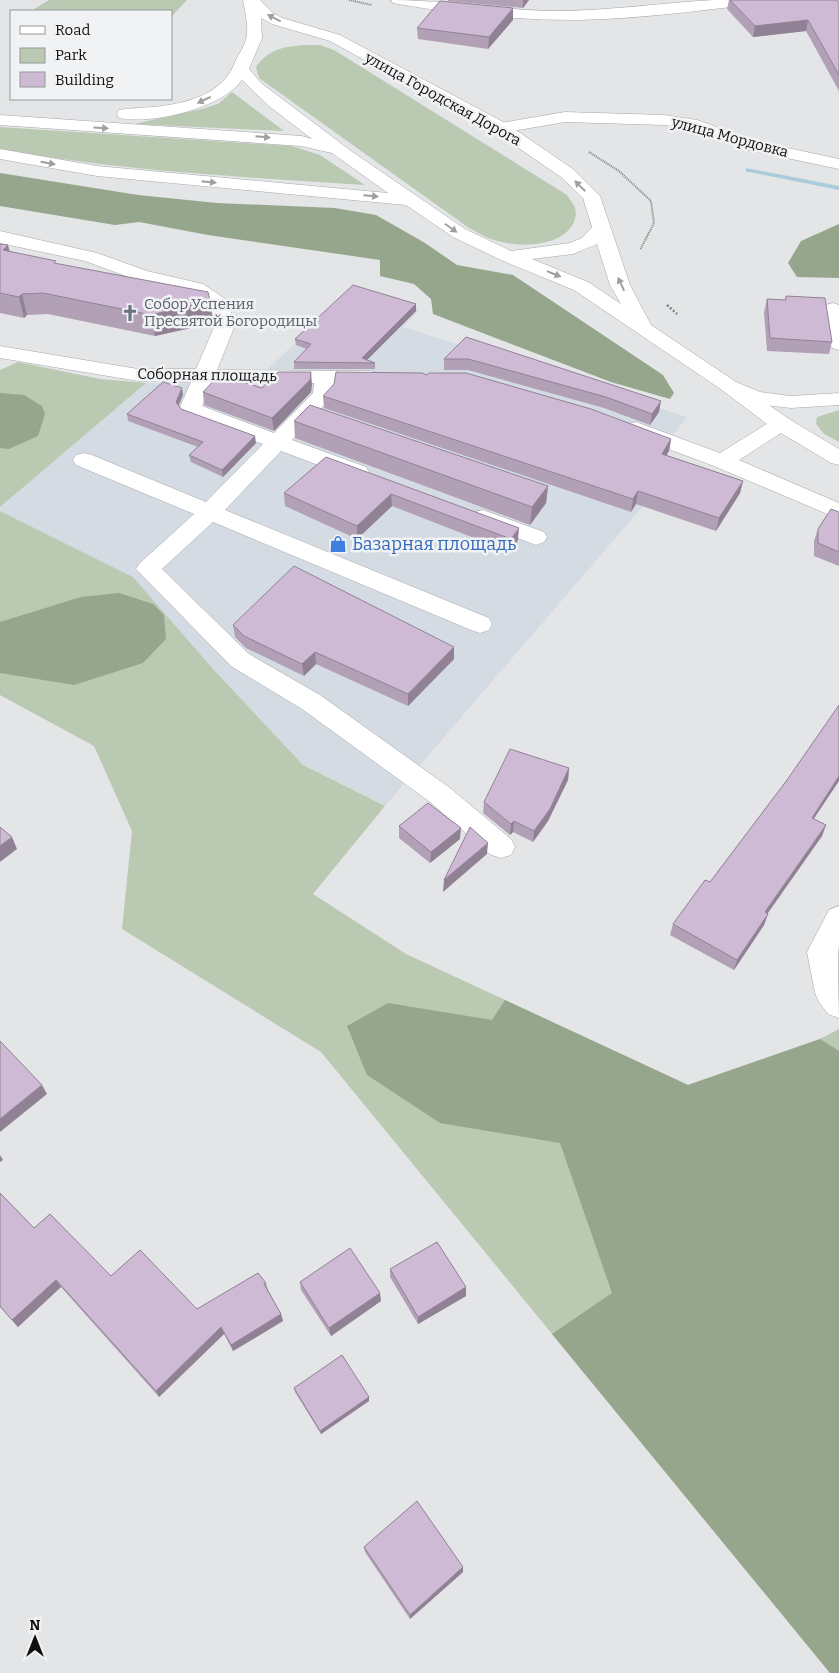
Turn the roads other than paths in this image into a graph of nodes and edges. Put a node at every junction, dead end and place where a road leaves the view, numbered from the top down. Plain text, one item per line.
1 (251, 0) edge
2 (398, 0) edge
3 (756, 0) edge
4 (335, 38) junction
5 (250, 53) junction
6 (241, 69) junction
7 (0, 110) edge
8 (0, 120) edge
9 (501, 128) junction
10 (0, 154) edge
11 (345, 155) junction
12 (839, 164) edge
13 (411, 200) junction
14 (600, 229) junction
15 (0, 237) edge
16 (508, 256) junction
17 (833, 309) dead end
18 (644, 327) junction
19 (839, 344) edge
20 (0, 352) edge
21 (204, 376) junction
22 (325, 377) junction
23 (390, 377) edge
24 (729, 386) junction
25 (839, 400) edge
26 (615, 421) edge
27 (780, 424) junction
28 (279, 443) junction
29 (839, 458) edge
30 (84, 460) dead end
31 (722, 461) junction
32 (380, 480) edge
33 (462, 510) edge
34 (211, 511) junction
35 (839, 512) edge
36 (536, 536) dead end
37 (480, 624) dead end
38 (501, 847) dead end
39 (839, 918) edge
40 (835, 999) edge

4 -> 1 main road, улица Городская Дорога
1 - 5 main road, улица Городская Дорога
2 - 3 main road
4 - 5 main road, улица Городская Дорога
4 - 9 main road, улица Городская Дорога
5 - 6 main road, улица Городская Дорога
6 -> 7 main road, улица Городская Дорога
6 - 11 main road
8 -> 11 main road
9 - 12 main road, улица Мордовка
14 -> 9 main road, улица Городская Дорога
10 -> 13 main road
11 - 13 main road
13 -> 16 main road
14 - 16 main road
18 -> 14 main road, улица Городская Дорога
15 - 21 main road
16 -> 18 main road
17 - 19 main road
18 - 24 main road
20 - 21 main road, Соборная площадь
21 - 22 main road, Соборная площадь
21 - 28 main road
22 - 23 main road, Соборная площадь
22 - 28 main road
24 - 25 main road
24 - 27 main road
26 - 31 main road
27 - 29 main road
27 - 31 main road
28 - 32 main road
28 - 34 main road
30 - 34 main road
31 - 35 main road
33 - 36 main road
34 - 37 main road
34 - 38 main road
39 - 40 main road

